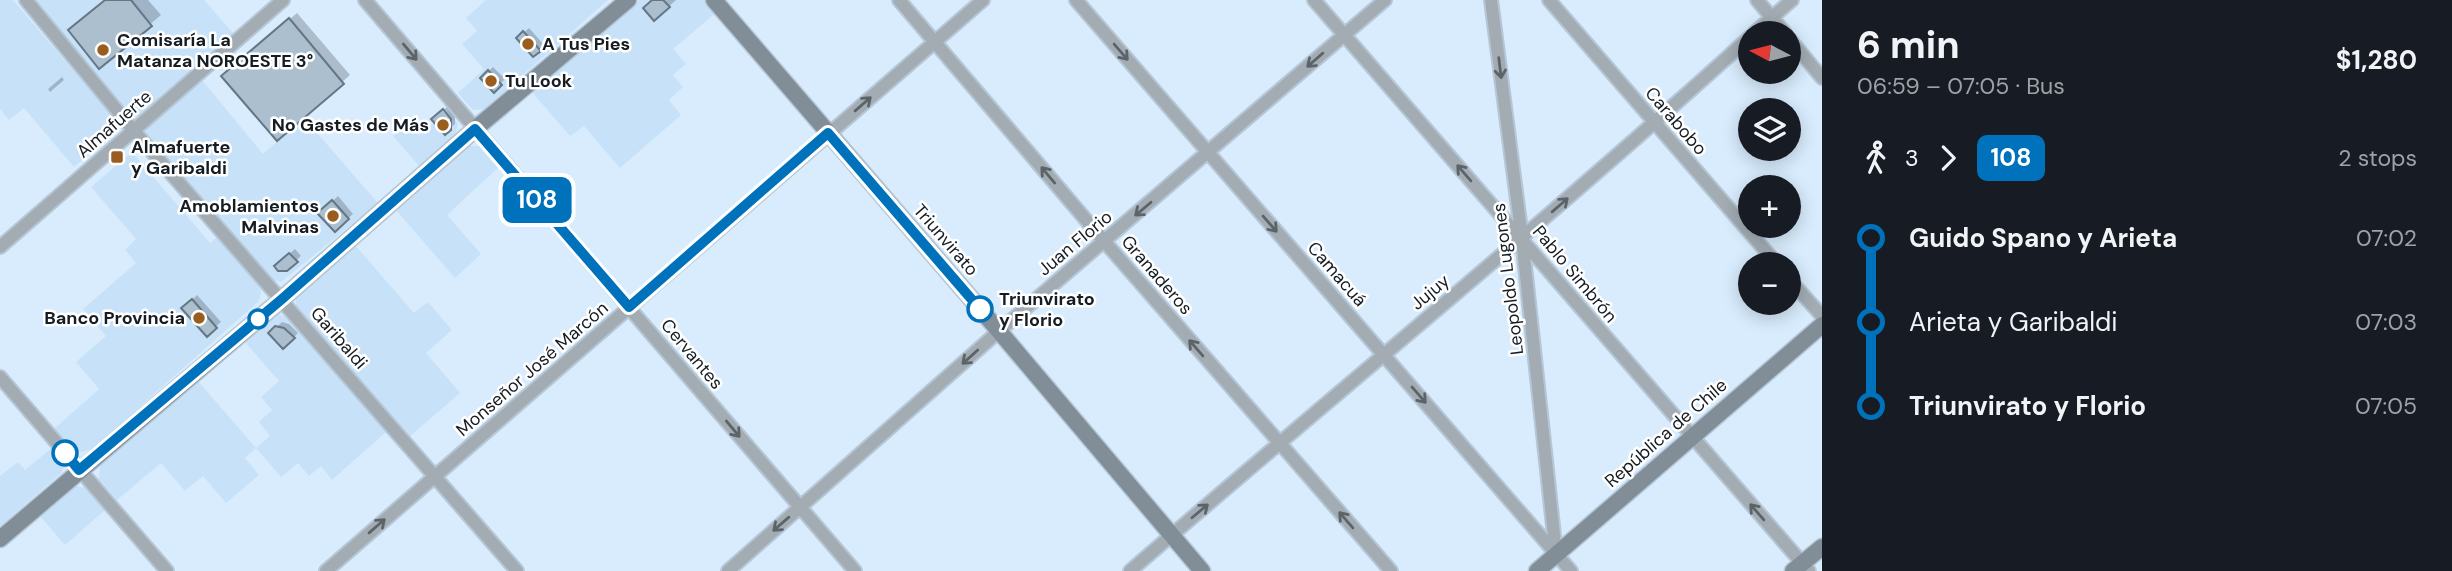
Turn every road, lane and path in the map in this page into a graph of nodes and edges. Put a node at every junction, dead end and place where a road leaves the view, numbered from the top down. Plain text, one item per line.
1 (26, 0) edge
2 (283, 0) edge
3 (365, 0) edge
4 (628, 0) edge
5 (714, 0) edge
6 (899, 0) edge
7 (983, 0) edge
8 (1076, 0) edge
9 (1314, 0) edge
10 (1385, 0) edge
11 (1491, 0) edge
12 (1549, 0) edge
13 (1757, 0) edge
14 (1792, 0) edge
15 (1772, 17) junction
16 (1768, 21) edge
17 (1775, 21) edge
18 (1343, 35) junction
19 (935, 42) junction
20 (1738, 48) edge
21 (1801, 52) edge
22 (1822, 78) edge
23 (1654, 124) junction
24 (475, 129) junction
25 (134, 131) junction
26 (828, 133) junction
27 (1208, 154) junction
28 (1522, 238) junction
29 (1104, 241) junction
30 (0, 247) edge
31 (1766, 252) edge
32 (1801, 293) edge
33 (282, 299) junction
34 (629, 307) junction
35 (1822, 316) edge
36 (1822, 325) edge
37 (999, 331) junction
38 (1384, 354) junction
39 (0, 377) edge
40 (1690, 436) junction
41 (1279, 443) junction
42 (79, 470) junction
43 (435, 476) junction
44 (800, 508) junction
45 (1172, 535) junction
46 (0, 538) edge
47 (1822, 547) edge
48 (1556, 554) junction
49 (1801, 568) edge
50 (167, 571) edge
51 (326, 571) edge
52 (517, 571) edge
53 (728, 571) edge
54 (855, 571) edge
55 (1130, 571) edge
56 (1202, 571) edge
57 (1391, 571) edge
58 (1536, 571) edge
59 (1570, 571) edge

1 - 25 street, Garibaldi
2 - 25 street, Almafuerte
3 -> 24 street, Cervantes
4 - 24 street
5 - 26 street, Triunvirato
6 - 19 street, Granaderos
7 - 19 street, Monseñor José Marcón
8 -> 27 street, Camacuá
9 - 18 street, Pablo Simbrón
10 - 18 street, Juan Florio
11 -> 28 street, Leopoldo Lugones
12 - 23 street, Carabobo
13 - 15 street
14 - 15 street
15 - 16 street
15 - 17 street
18 -> 27 street, Juan Florio
28 -> 18 street, Pablo Simbrón
26 -> 19 street, Monseñor José Marcón
29 -> 19 street, Granaderos
20 - 23 street, Jujuy
21 - 22 street
28 -> 23 street, Jujuy
23 - 31 street, Carabobo
24 - 33 street
24 - 34 street, Cervantes
25 - 30 street, Almafuerte
25 - 33 street, Garibaldi
26 - 34 street, Monseñor José Marcón
26 - 37 street, Triunvirato
27 -> 29 street, Juan Florio
27 -> 38 street, Camacuá
28 - 38 street, Jujuy
28 - 40 street, Pablo Simbrón
28 - 48 street, Leopoldo Lugones
29 - 37 street, Juan Florio
41 -> 29 street, Granaderos
32 - 35 street
33 - 42 street
33 - 43 street, Garibaldi
34 - 43 street, Monseñor José Marcón
34 -> 44 street, Cervantes
36 - 40 street, República de Chile
37 -> 44 street, Juan Florio
37 - 45 street, Triunvirato
38 - 41 street, Jujuy
38 -> 48 street, Camacuá
39 - 42 street
40 - 48 street, República de Chile
49 -> 40 street, Pablo Simbrón
45 -> 41 street, Jujuy
57 -> 41 street, Granaderos
42 - 46 street
42 - 50 street
51 -> 43 street, Monseñor José Marcón
43 - 52 street, Garibaldi
44 -> 53 street, Juan Florio
44 - 54 street, Cervantes
45 - 55 street, Jujuy
45 - 56 street, Triunvirato
47 - 49 street
48 - 58 street, República de Chile
48 - 59 street, Camacuá

